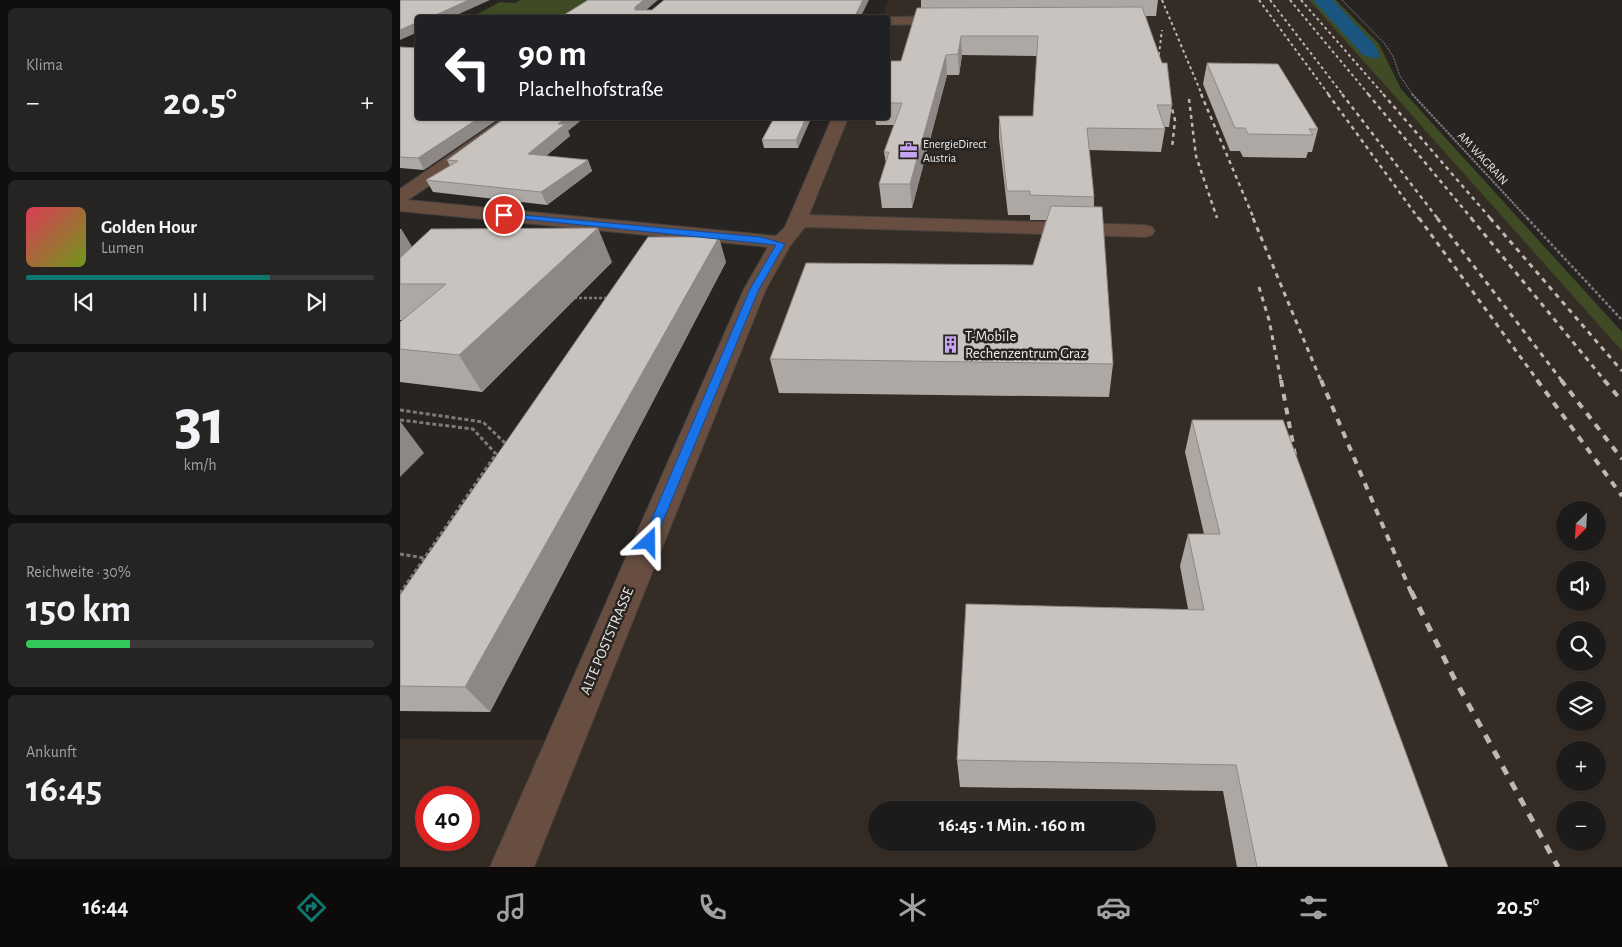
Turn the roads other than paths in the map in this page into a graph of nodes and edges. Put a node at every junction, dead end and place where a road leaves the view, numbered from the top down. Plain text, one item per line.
1 (890, 16) edge
2 (966, 20) edge
3 (510, 120) edge
4 (839, 120) edge
5 (400, 197) edge
6 (400, 205) edge
7 (485, 213) junction
8 (1145, 231) dead end
9 (789, 232) junction
10 (464, 234) edge
11 (512, 867) edge

1 - 2 street
3 - 5 street
4 - 9 street, ALTE POSTSTRASSE
6 - 7 street
7 - 9 street
7 - 10 street
8 - 9 street
9 - 11 street, ALTE POSTSTRASSE

